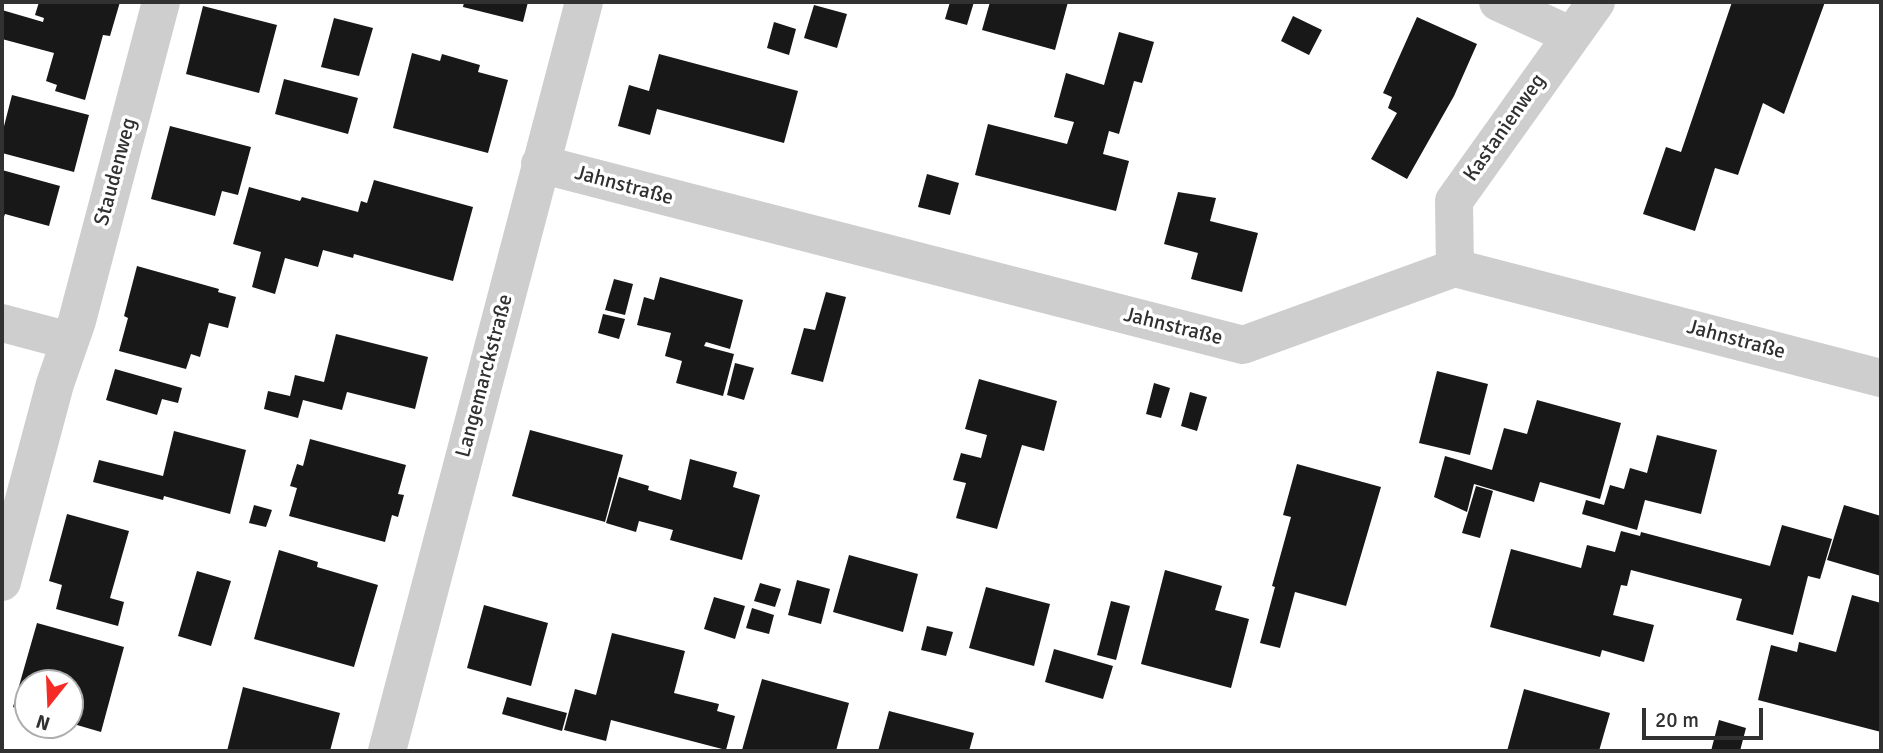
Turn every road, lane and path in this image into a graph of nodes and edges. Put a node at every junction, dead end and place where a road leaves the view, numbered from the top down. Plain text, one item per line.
1 (161, 2) edge
2 (584, 2) edge
3 (1498, 2) edge
4 (1596, 2) edge
5 (1570, 35) junction
6 (540, 164) junction
7 (1455, 268) junction
8 (2, 323) edge
9 (69, 341) junction
10 (1881, 377) edge
11 (2, 582) edge
12 (387, 751) edge

1 - 9 street, Staudenweg
2 - 6 street, Langemarckstraße
3 - 5 street
4 - 5 street, Kastanienweg
5 - 7 street, Kastanienweg
6 - 7 street, Jahnstraße
6 - 12 street, Langemarckstraße
7 - 10 street, Jahnstraße
8 - 9 street
9 - 11 street, Staudenweg

